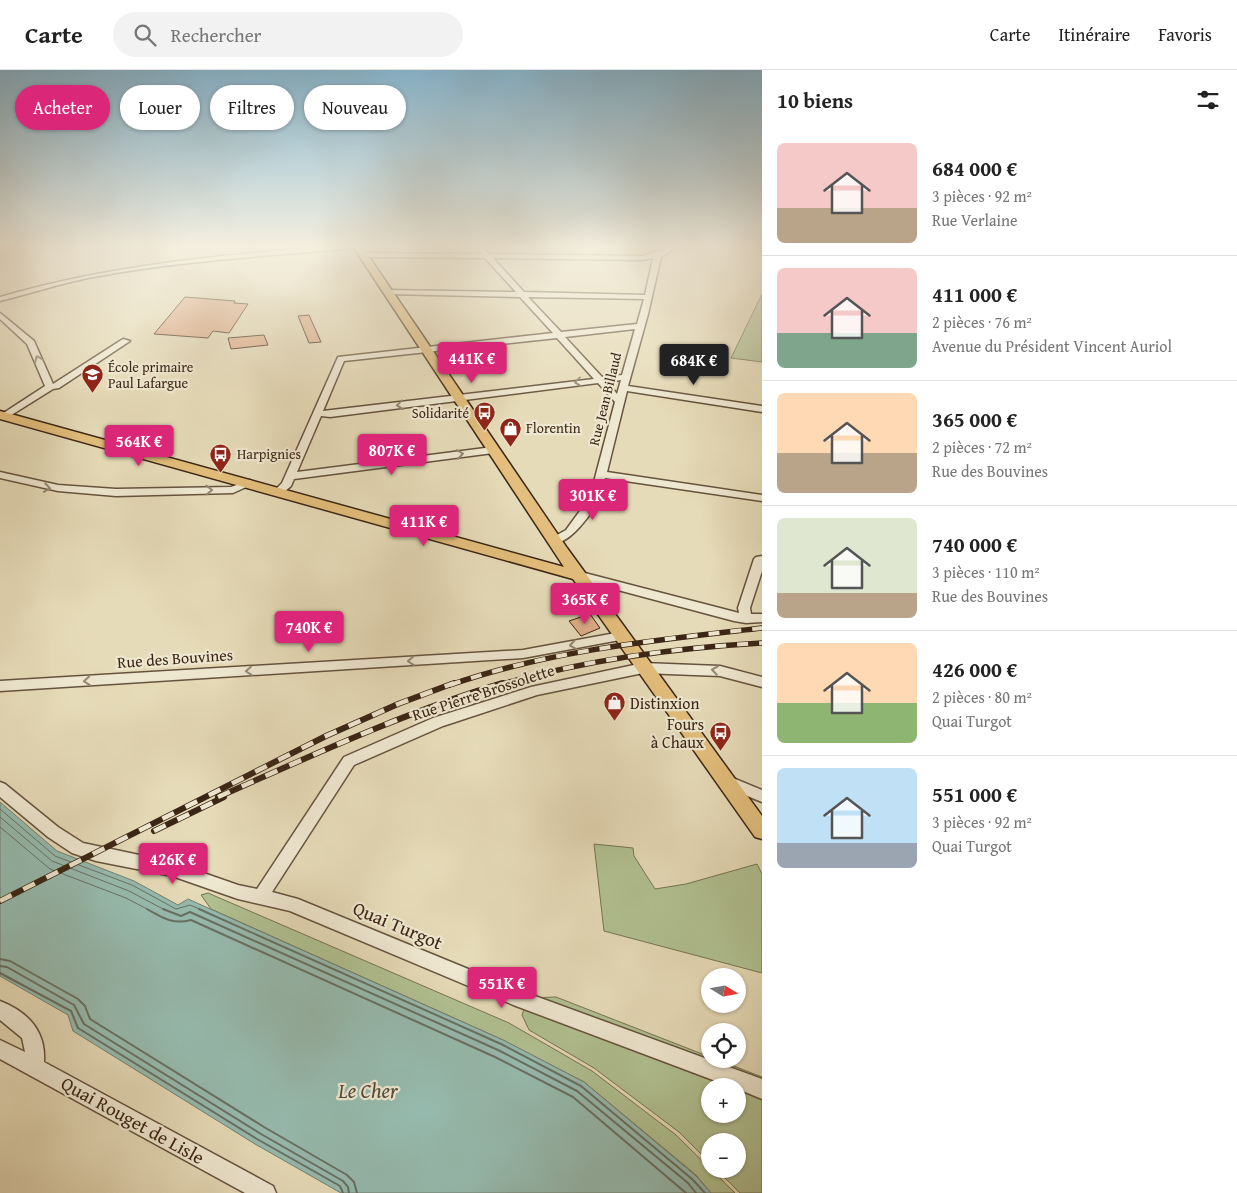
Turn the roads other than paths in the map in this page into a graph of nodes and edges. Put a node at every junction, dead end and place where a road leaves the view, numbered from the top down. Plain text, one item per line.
1 (391, 297) edge
2 (525, 297) edge
3 (648, 297) edge
4 (0, 315) edge
5 (640, 326) junction
6 (558, 334) junction
7 (126, 341) dead end
8 (425, 348) junction
9 (626, 377) junction
10 (598, 380) junction
11 (50, 387) junction
12 (623, 388) junction
13 (458, 398) junction
14 (619, 401) junction
15 (762, 409) edge
16 (317, 413) junction
17 (3, 415) edge
18 (492, 450) junction
19 (602, 474) junction
20 (0, 475) edge
21 (290, 476) junction
22 (250, 484) junction
23 (279, 491) junction
24 (762, 498) edge
25 (554, 541) junction
26 (760, 559) dead end
27 (578, 574) junction
28 (740, 618) junction
29 (762, 618) edge
30 (620, 636) junction
31 (643, 668) junction
32 (762, 682) edge
33 (0, 686) edge
34 (728, 782) junction
35 (0, 788) edge
36 (762, 796) edge
37 (761, 824) edge
38 (262, 896) junction
39 (0, 1010) edge
40 (0, 1049) edge
41 (34, 1065) junction
42 (762, 1089) edge
43 (266, 1193) edge

1 - 8 main road
2 - 6 street
3 - 5 street, Rue Jean Billaud
11 -> 4 street
5 - 6 street
5 - 9 street, Rue Jean Billaud
6 - 8 street
6 - 10 street
7 - 11 street
8 - 13 main road
8 - 16 street
9 - 10 street
9 - 12 street, Rue Jean Billaud
10 -> 13 street
10 - 14 street
11 - 17 street
12 - 14 street, Rue Jean Billaud
12 - 15 street
13 -> 16 street
13 - 18 main road
14 - 19 street, Rue Jean Billaud
16 - 21 street
17 - 22 main road
21 -> 18 street
18 - 25 main road
19 - 24 street
19 - 25 street, Rue Jean Billaud
20 -> 22 street
21 - 23 street
22 - 23 main road
23 - 27 main road
25 - 27 main road
26 - 28 street
27 - 28 street
27 - 30 main road
28 - 29 street
30 - 31 main road
30 -> 33 street, Rue des Bouvines
32 -> 31 street, Rue Pierre Brossolette
31 - 34 main road
31 - 38 street, Rue Pierre Brossolette
34 - 36 street
34 - 37 main road
35 - 38 street, Quai Turgot
38 - 42 street, Quai Turgot
39 - 41 street
40 - 41 street, Quai Rouget de Lisle
41 - 43 street, Quai Rouget de Lisle

